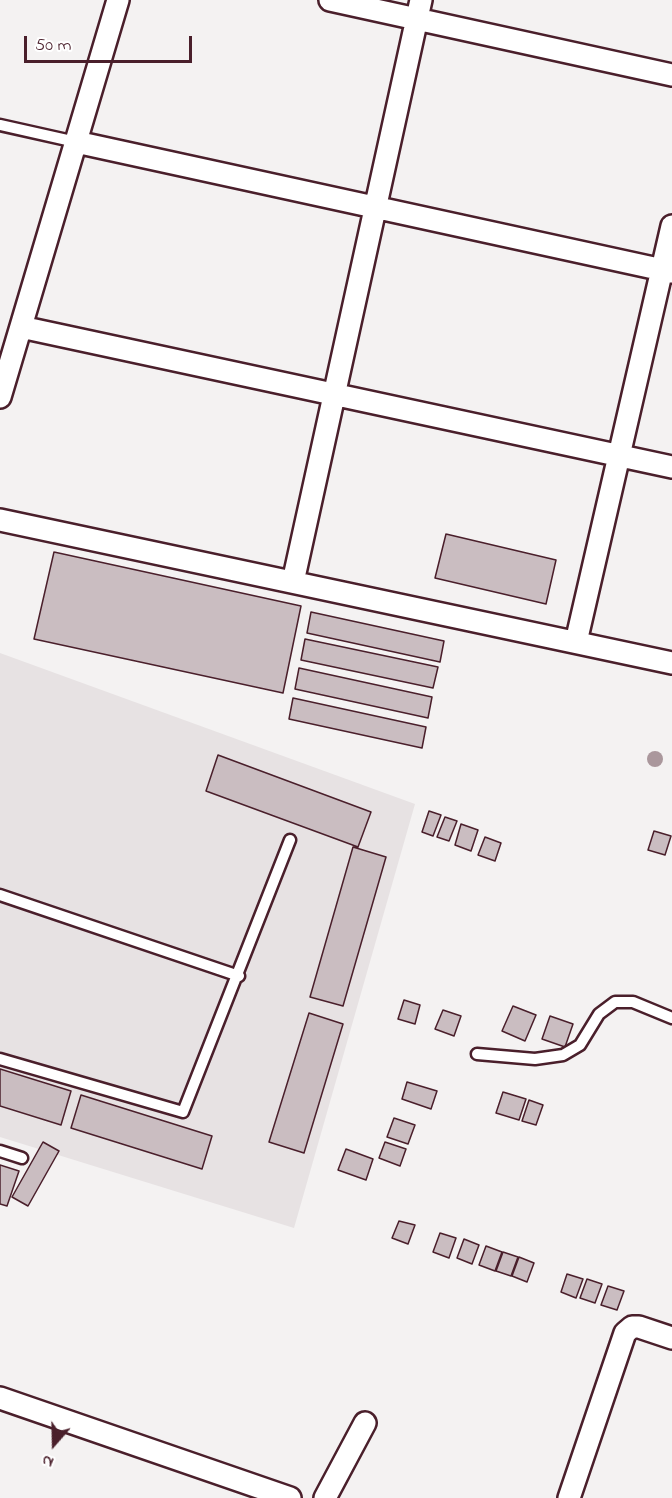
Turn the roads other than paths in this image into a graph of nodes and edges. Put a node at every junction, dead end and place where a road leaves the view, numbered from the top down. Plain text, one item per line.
1 (118, 0) edge
2 (330, 0) edge
3 (419, 10) edge
4 (672, 75) edge
5 (0, 125) edge
6 (75, 142) junction
7 (375, 207) junction
8 (672, 226) edge
9 (667, 271) edge
10 (21, 327) junction
11 (334, 395) junction
12 (0, 397) edge
13 (619, 455) junction
14 (672, 467) edge
15 (0, 519) edge
16 (293, 582) junction
17 (576, 642) junction
18 (672, 663) edge
19 (290, 840) dead end
20 (0, 895) edge
21 (239, 976) junction
22 (672, 1018) edge
23 (477, 1054) dead end
24 (0, 1059) edge
25 (0, 1150) edge
26 (22, 1158) dead end
27 (672, 1338) edge
28 (0, 1398) edge
29 (365, 1423) dead end
30 (290, 1498) edge
31 (325, 1498) edge
32 (569, 1498) edge

1 - 6 street
2 - 3 street
3 - 4 street
3 - 7 street
5 - 6 lane
6 - 7 street
6 - 10 street
7 - 9 street
7 - 11 street
8 - 9 street
9 - 13 street
10 - 11 street
10 - 12 street
11 - 13 street
11 - 16 street
13 - 14 street
13 - 17 street
15 - 16 street
16 - 17 street
17 - 18 street
19 - 21 lane
20 - 21 lane
21 - 24 lane
22 - 23 lane
25 - 26 lane
27 - 32 street
28 - 30 street
29 - 31 street

